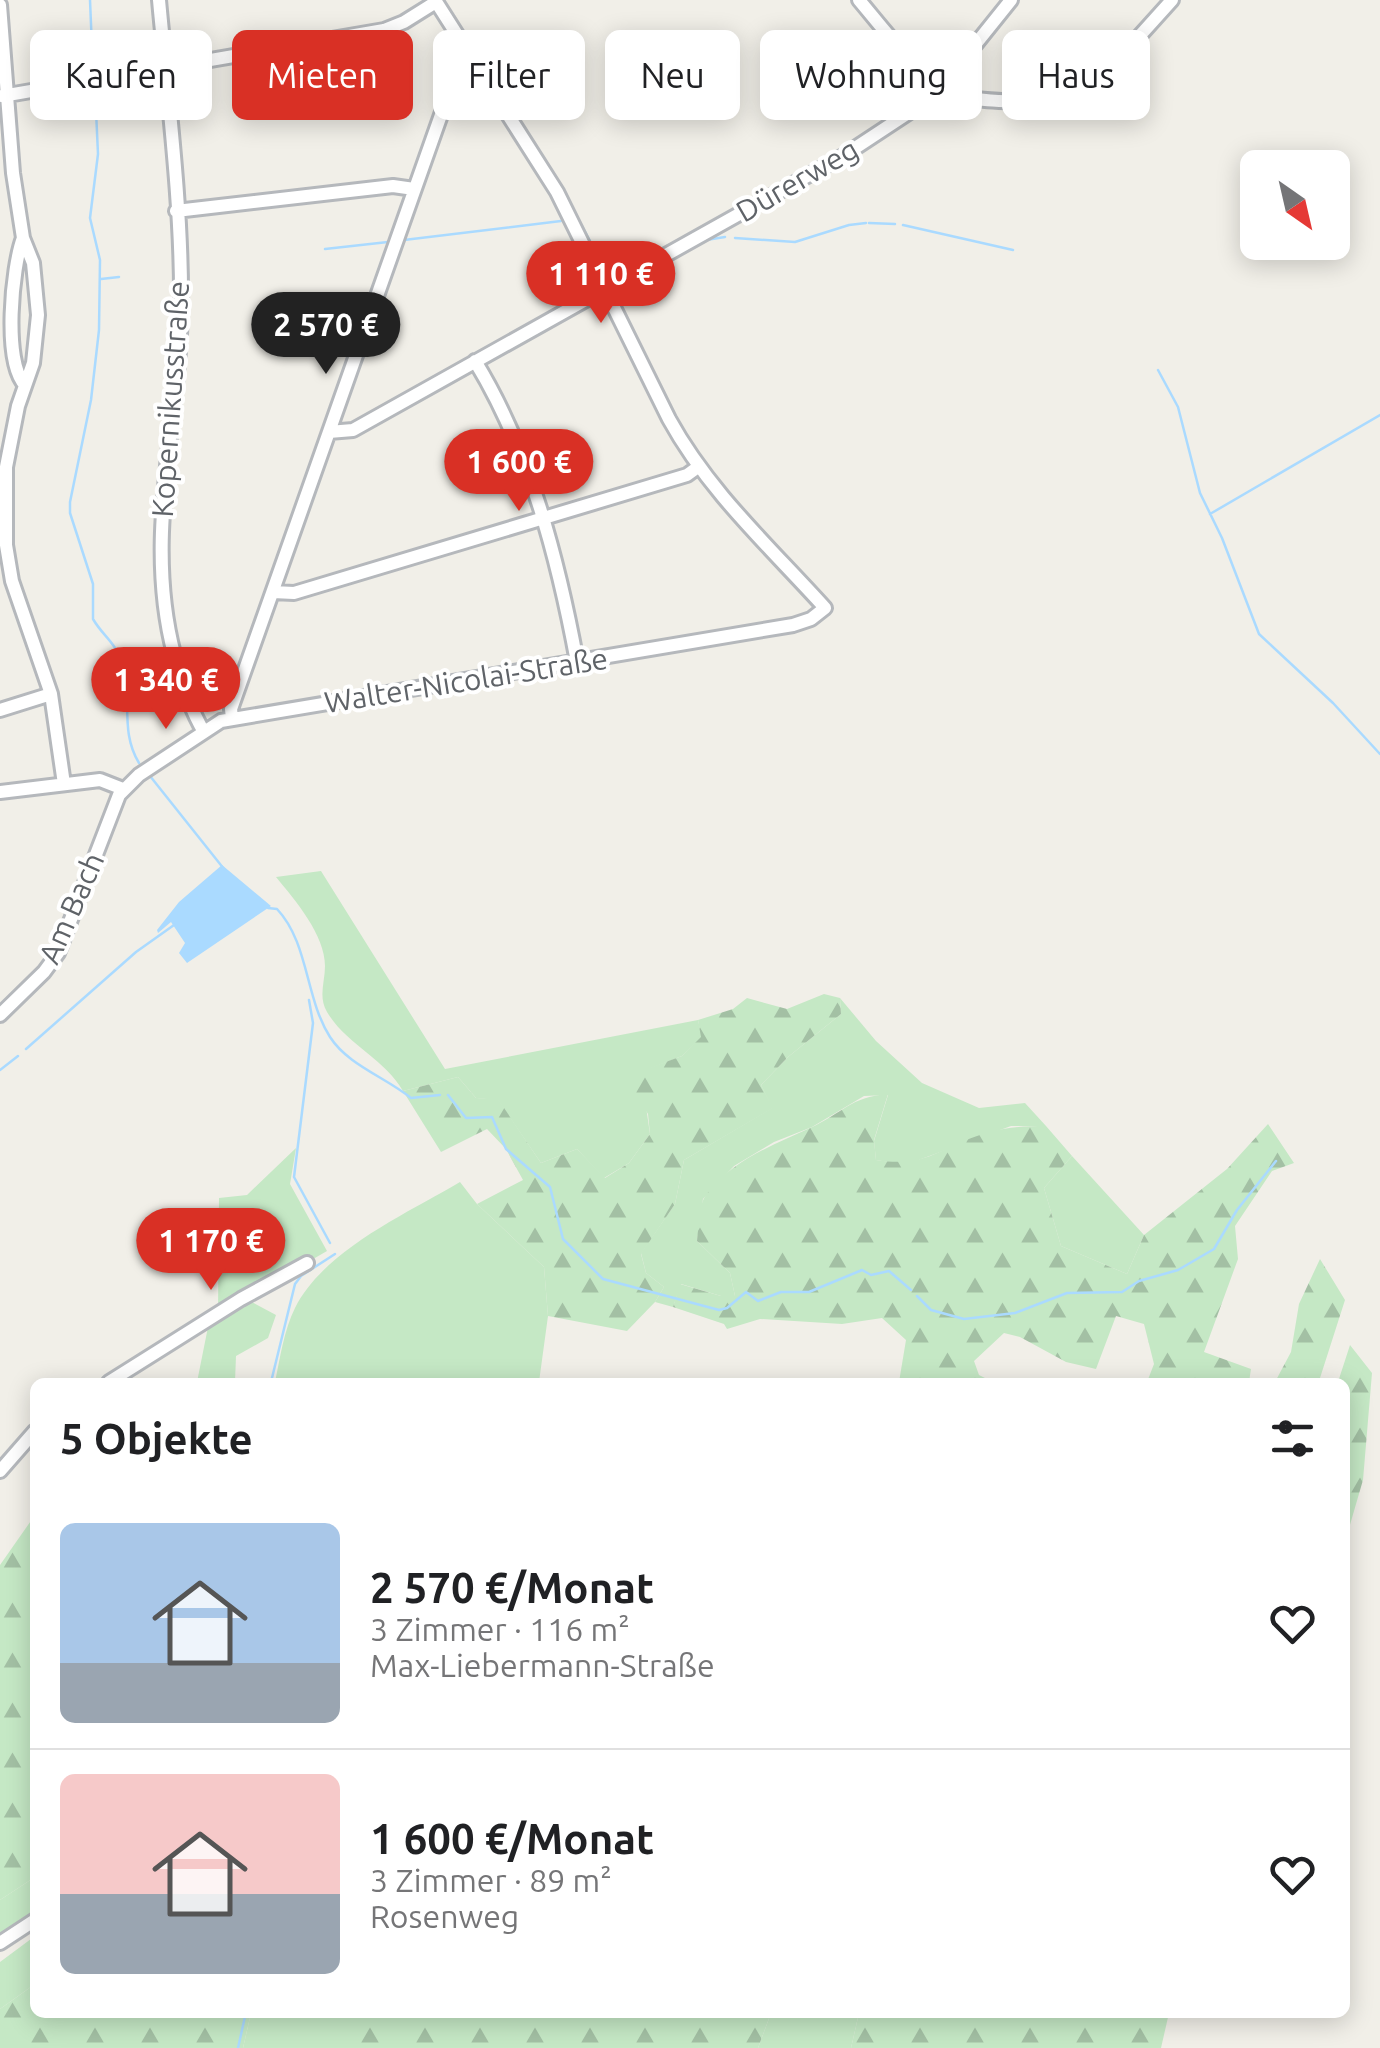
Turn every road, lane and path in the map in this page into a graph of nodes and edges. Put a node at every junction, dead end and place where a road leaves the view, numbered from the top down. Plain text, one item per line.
1 (159, 0) edge
2 (860, 0) edge
3 (1011, 0) edge
4 (1172, 0) edge
5 (436, 1) edge
6 (0, 5) edge
7 (163, 30) edge
8 (454, 30) edge
9 (886, 30) edge
10 (982, 36) edge
11 (212, 59) edge
12 (30, 91) edge
13 (3, 96) edge
14 (982, 99) edge
15 (170, 120) edge
16 (439, 120) edge
17 (512, 120) edge
18 (897, 120) edge
19 (414, 190) junction
20 (176, 211) junction
21 (23, 238) junction
22 (606, 288) junction
23 (475, 361) junction
24 (25, 385) junction
25 (329, 432) junction
26 (698, 468) junction
27 (2, 480) edge
28 (542, 519) junction
29 (6, 582) edge
30 (273, 592) junction
31 (576, 662) junction
32 (50, 694) junction
33 (0, 710) edge
34 (232, 718) junction
35 (204, 732) junction
36 (64, 784) junction
37 (123, 789) junction
38 (0, 792) edge
39 (0, 1015) edge
40 (307, 1263) dead end
41 (114, 1378) edge
42 (30, 1437) edge
43 (0, 1471) edge
44 (30, 1923) edge
45 (0, 1943) edge

1 - 7 street, Kopernikusstraße
2 - 9 street
3 - 10 street, Dürerweg
4 - 14 street
5 - 8 street
5 - 11 street
6 - 13 street
12 - 13 street
13 - 21 street
15 - 20 street, Kopernikusstraße
16 - 19 street
17 - 22 street
18 - 22 street, Dürerweg
19 - 20 street
19 - 25 street
20 - 35 street, Kopernikusstraße
21 - 24 street
21 - 24 street
22 - 23 street, Dürerweg
22 - 26 street
23 - 25 street, Dürerweg
23 - 28 street
24 - 27 street
25 - 30 street
26 - 28 street
26 - 31 street, Walter-Nicolai-Straße
27 - 29 street
28 - 30 street
28 - 31 street
29 - 32 street
30 - 34 street
31 - 34 street, Walter-Nicolai-Straße
32 - 33 street
32 - 36 street
34 - 35 street, Walter-Nicolai-Straße
35 - 37 street, Walter-Nicolai-Straße
36 - 37 street
36 - 38 street
37 - 39 street, Am Bach
40 - 41 street
42 - 43 street
44 - 45 street

